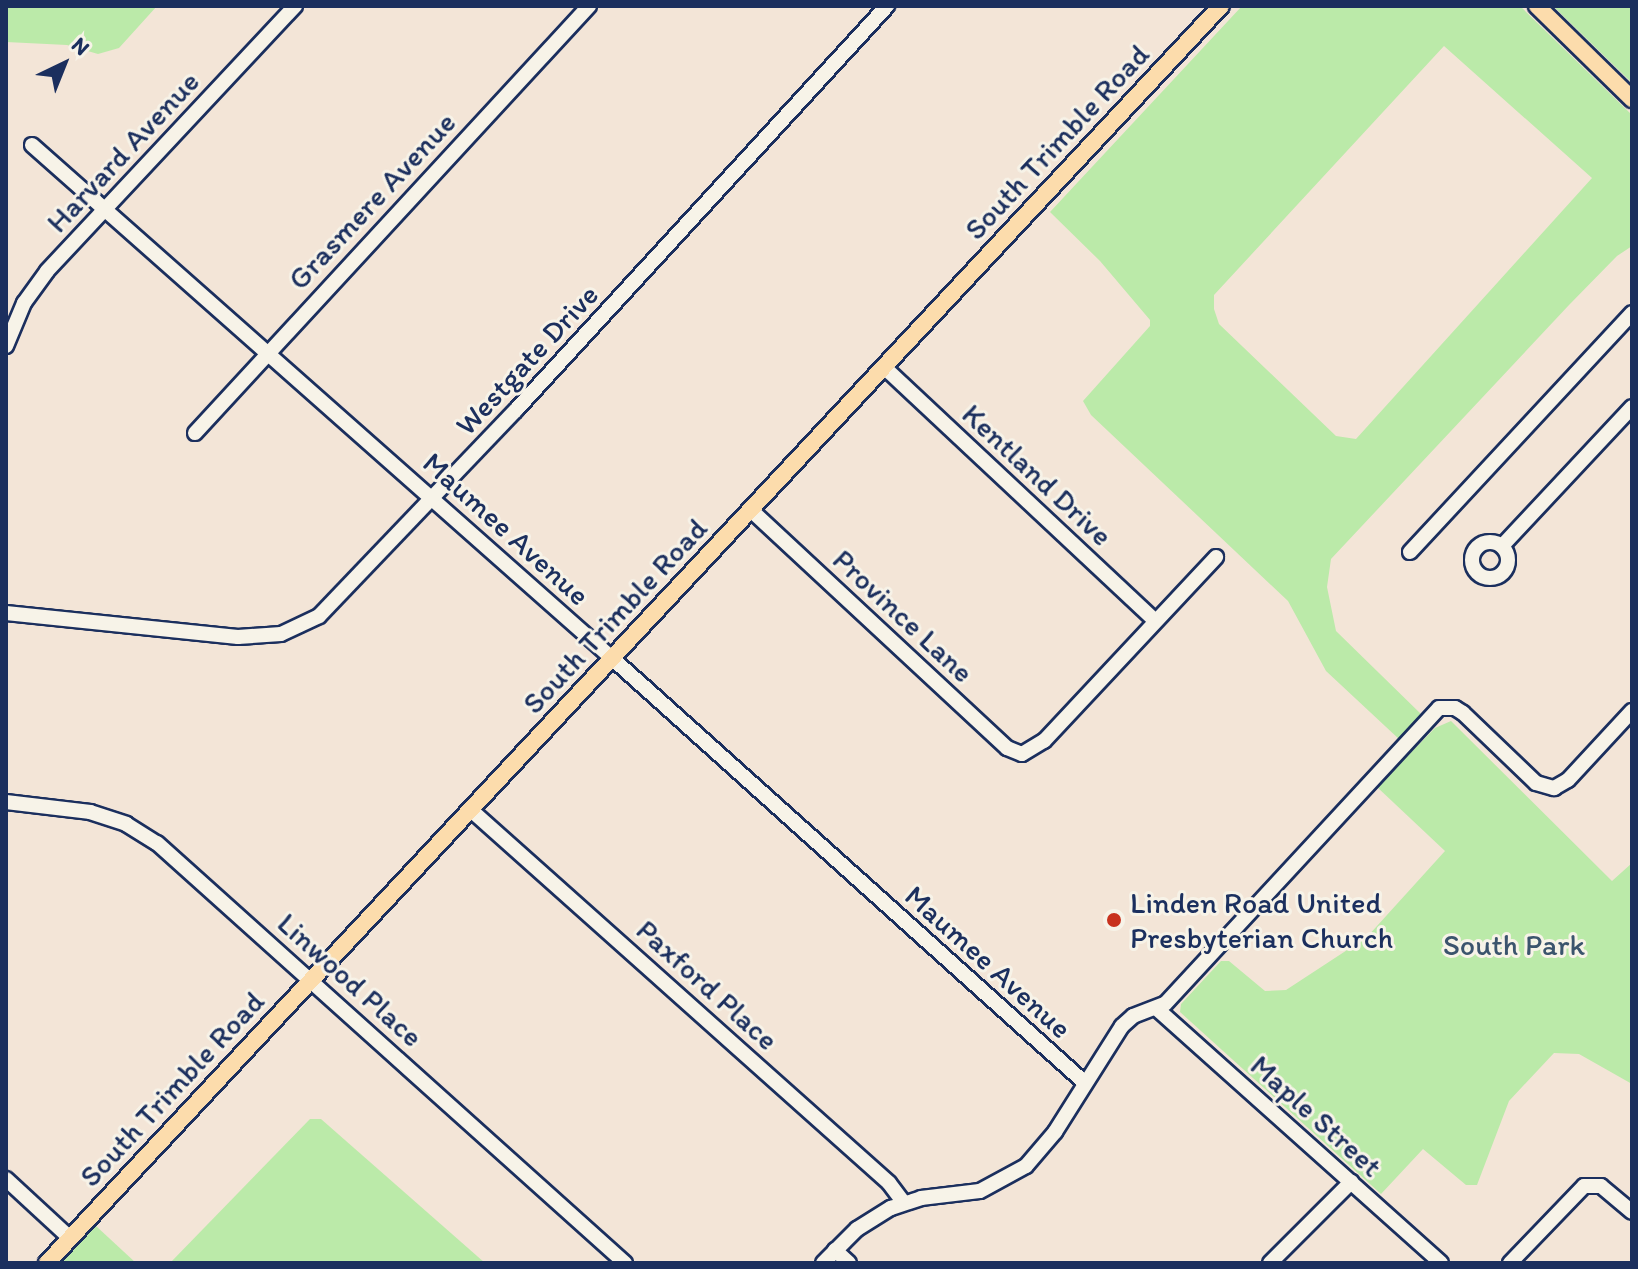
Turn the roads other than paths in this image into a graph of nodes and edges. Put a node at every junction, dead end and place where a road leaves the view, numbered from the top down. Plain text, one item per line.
1 (295, 6) edge
2 (589, 6) edge
3 (887, 6) edge
4 (1221, 6) edge
5 (1537, 6) edge
6 (1632, 99) edge
7 (32, 145) dead end
8 (105, 209) junction
9 (1632, 313) edge
10 (6, 346) edge
11 (267, 352) junction
12 (885, 368) junction
13 (1632, 407) edge
14 (195, 433) dead end
15 (432, 498) junction
16 (752, 511) junction
17 (1502, 546) dead end
18 (1410, 552) dead end
19 (1216, 557) dead end
20 (6, 613) edge
21 (1154, 620) junction
22 (613, 659) junction
23 (1632, 711) edge
24 (6, 802) edge
25 (471, 810) junction
26 (312, 981) junction
27 (1156, 1008) junction
28 (1085, 1083) junction
29 (6, 1179) edge
30 (1351, 1182) junction
31 (904, 1203) junction
32 (1632, 1212) edge
33 (70, 1238) junction
34 (835, 1250) junction
35 (47, 1263) edge
36 (625, 1263) edge
37 (823, 1263) edge
38 (849, 1263) edge
39 (1270, 1263) edge
40 (1441, 1263) edge
41 (1510, 1263) edge

1 - 8 street, Harvard Avenue
2 - 11 street, Grasmere Avenue
3 - 15 street, Westgate Drive
4 - 12 main road, South Trimble Road
5 - 6 main road
7 - 8 street, Maumee Avenue
8 - 10 street, Harvard Avenue
8 - 11 street, Maumee Avenue
9 - 18 street
11 - 14 street, Grasmere Avenue
11 - 15 street, Maumee Avenue
12 - 16 main road, South Trimble Road
12 - 21 street, Kentland Drive
13 - 17 street
15 - 20 street, Westgate Drive
15 - 22 street, Maumee Avenue
16 - 21 street, Province Lane
16 - 22 main road, South Trimble Road
19 - 21 street
22 - 25 main road, South Trimble Road
22 - 28 street, Maumee Avenue
23 - 27 street
24 - 26 street, Linwood Place
25 - 26 main road, South Trimble Road
25 - 31 street, Paxford Place
26 - 33 main road, South Trimble Road
26 - 36 street, Linwood Place
27 - 28 street
27 - 30 street, Maple Street
28 - 31 street
29 - 33 street
30 - 39 street
30 - 40 street, Maple Street
31 - 34 street
32 - 41 street
33 - 35 main road, South Trimble Road
34 - 37 street
34 - 38 street

